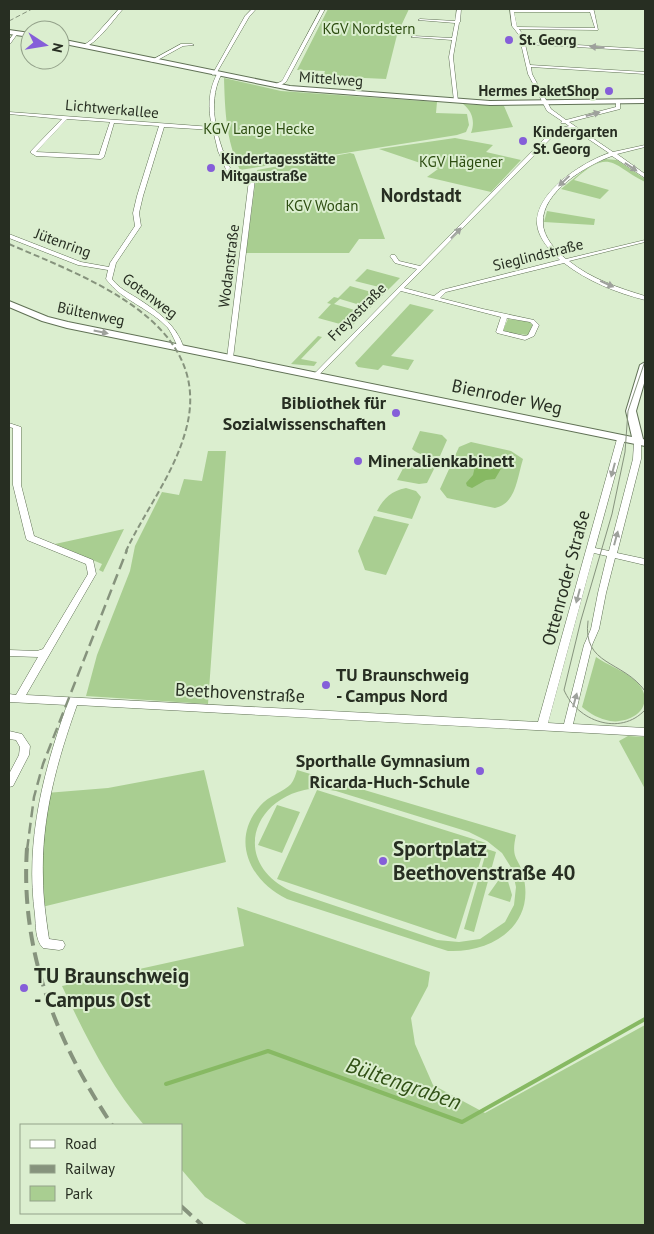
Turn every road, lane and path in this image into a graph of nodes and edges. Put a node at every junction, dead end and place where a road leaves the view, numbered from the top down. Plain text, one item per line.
1 (121, 9) edge
2 (254, 9) edge
3 (323, 9) edge
4 (459, 9) edge
5 (512, 10) edge
6 (591, 10) edge
7 (420, 20) dead end
8 (458, 22) junction
9 (517, 28) junction
10 (9, 32) edge
11 (20, 33) joint
12 (413, 37) dead end
13 (454, 39) junction
14 (10, 41) edge
15 (70, 43) edge
16 (523, 43) junction
17 (192, 45) dead end
18 (85, 46) junction
19 (645, 50) edge
20 (152, 61) junction
21 (294, 64) junction
22 (528, 66) junction
23 (645, 73) edge
24 (216, 74) junction
25 (276, 86) junction
26 (284, 88) junction
27 (456, 101) junction
28 (645, 101) edge
29 (544, 102) junction
30 (618, 104) junction
31 (9, 113) edge
32 (65, 118) junction
33 (112, 122) junction
34 (564, 122) junction
35 (162, 125) junction
36 (571, 127) junction
37 (214, 129) junction
38 (645, 146) edge
39 (611, 153) junction
40 (645, 176) edge
41 (145, 182) joint
42 (9, 236) edge
43 (644, 241) edge
44 (393, 256) dead end
45 (565, 261) junction
46 (422, 268) junction
47 (111, 269) junction
48 (401, 287) junction
49 (437, 297) junction
50 (645, 298) edge
51 (9, 304) edge
52 (504, 316) junction
53 (169, 345) joint
54 (181, 348) junction
55 (230, 358) junction
56 (645, 365) edge
57 (315, 376) junction
58 (630, 418) junction
59 (9, 425) edge
60 (621, 439) junction
61 (642, 443) edge
62 (591, 550) junction
63 (612, 554) junction
64 (645, 562) edge
65 (46, 651) junction
66 (9, 653) edge
67 (20, 695) dead end
68 (9, 698) edge
69 (73, 702) junction
70 (542, 726) junction
71 (568, 727) junction
72 (645, 732) edge
73 (9, 734) edge
74 (9, 783) edge
75 (59, 945) dead end

1 - 18 street
2 - 24 street
3 - 21 street
4 - 8 street
5 - 6 street
5 - 9 street
6 - 9 street
7 - 8 street
8 - 13 street
9 - 16 street
10 - 11 street
11 - 14 street
12 - 13 street
13 - 27 street
15 - 18 street, Mittelweg
19 -> 16 street
16 - 22 street
17 - 20 street
18 - 20 street, Mittelweg
20 - 24 street, Mittelweg
21 - 25 street
21 - 26 street
22 - 23 street
22 - 29 street
24 - 25 street, Mittelweg
24 - 37 street
25 - 26 street, Mittelweg
26 - 27 street, Mittelweg
27 - 29 street, Mittelweg
28 - 30 street, Mittelweg
29 - 30 street, Mittelweg
29 - 34 street
34 -> 30 street
31 - 32 street, Lichtwerkallee
32 - 33 street, Lichtwerkallee
32 - 33 street
33 - 35 street, Lichtwerkallee
34 - 36 street
35 - 37 street, Lichtwerkallee
35 - 41 street
36 - 39 street
46 -> 36 street, Freyastraße
37 - 55 street, Wodanstraße
38 - 39 street
39 -> 40 street
39 -> 45 street
41 - 47 street, Gotenweg
42 - 47 street, Jütenring
43 - 45 street, Sieglindstraße
44 - 46 street, Freyastraße
45 - 49 street, Sieglindstraße
45 -> 50 street
46 - 48 street, Freyastraße
47 - 54 street, Gotenweg
48 - 49 street
48 - 57 street, Freyastraße
49 - 52 street
51 -> 53 street, Bültenweg
52 - 52 street
53 - 54 street, Bienroder Weg
54 - 55 street, Bienroder Weg
55 - 57 street, Bienroder Weg
56 - 58 street
57 - 60 street, Bienroder Weg
58 - 60 street
58 - 61 street
59 - 65 street
60 - 61 street, Bienroder Weg
60 -> 62 street, Ottenroder Straße
63 -> 61 street
62 - 63 street
62 -> 70 street, Ottenroder Straße
63 - 64 street
71 -> 63 street
65 - 66 street
65 - 67 street
68 - 69 street, Beethovenstraße
69 - 70 street, Beethovenstraße
69 - 75 street
70 - 71 street, Beethovenstraße
71 - 72 street, Beethovenstraße
73 - 74 street

